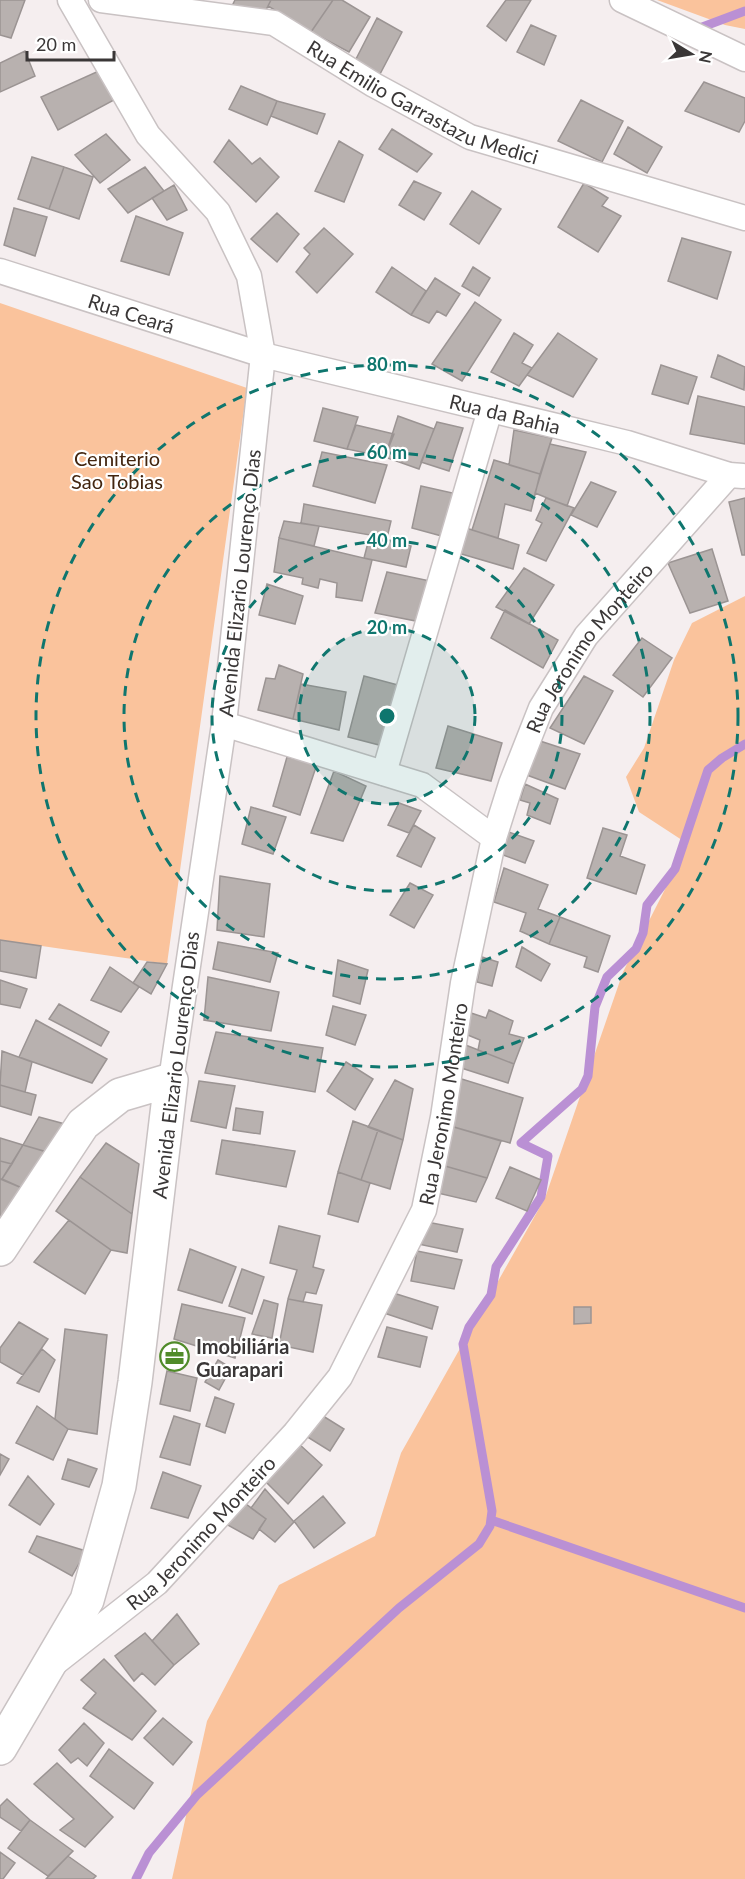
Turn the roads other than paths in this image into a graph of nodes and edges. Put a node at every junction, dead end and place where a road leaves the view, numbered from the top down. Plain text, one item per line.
1 (70, 0) edge
2 (101, 0) edge
3 (622, 0) edge
4 (745, 59) edge
5 (745, 218) edge
6 (0, 271) edge
7 (263, 355) junction
8 (490, 410) junction
9 (737, 475) edge
10 (224, 724) junction
11 (384, 773) junction
12 (494, 838) junction
13 (171, 1080) junction
14 (0, 1249) edge
15 (49, 1669) junction
16 (0, 1748) edge

1 - 7 street, Avenida Elizario Lourenço Dias
2 - 5 street, Rua Emilio Garrastazu Medici
3 - 4 street
6 - 7 street, Rua Ceará
7 - 8 street, Rua da Bahia
7 - 10 street, Avenida Elizario Lourenço Dias
8 - 9 street, Rua da Bahia
8 - 11 street
9 - 12 street, Rua Jeronimo Monteiro
10 - 11 street
10 - 13 street, Avenida Elizario Lourenço Dias
11 - 12 street
12 - 15 street, Rua Jeronimo Monteiro
13 - 14 street
13 - 15 street, Avenida Elizario Lourenço Dias
15 - 16 street, Avenida Elizario Lourenço Dias

